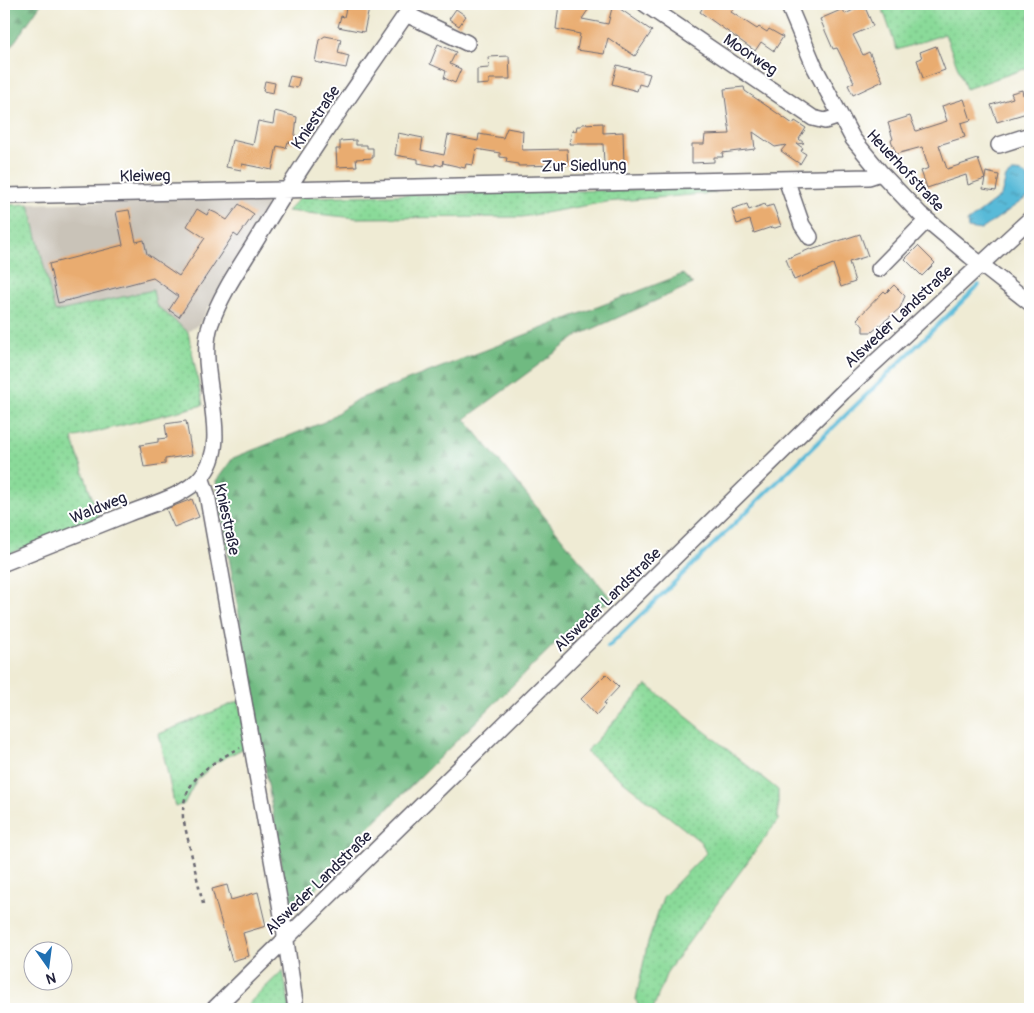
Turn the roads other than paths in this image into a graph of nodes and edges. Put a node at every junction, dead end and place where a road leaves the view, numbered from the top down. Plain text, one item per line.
1 (645, 4) edge
2 (788, 4) edge
3 (410, 9) edge
4 (467, 43) dead end
5 (840, 116) junction
6 (1030, 135) edge
7 (999, 145) dead end
8 (882, 173) junction
9 (786, 179) junction
10 (287, 189) junction
11 (4, 196) edge
12 (1030, 218) edge
13 (927, 220) junction
14 (810, 237) dead end
15 (980, 264) junction
16 (878, 269) dead end
17 (1030, 303) edge
18 (202, 477) junction
19 (4, 563) edge
20 (286, 939) junction
21 (214, 1009) edge
22 (296, 1009) edge

1 - 5 street, Moorweg
2 - 5 street, Heuerhofstraße
3 - 4 street
3 - 10 street, Kniestraße
5 - 8 street, Heuerhofstraße
6 - 7 street
8 - 9 street, Zur Siedlung
8 - 13 street, Heuerhofstraße
9 - 10 street, Zur Siedlung
9 - 14 street
10 - 11 street, Kleiweg
10 - 18 street, Kniestraße
12 - 15 street, Alsweder Landstraße
13 - 15 street, Heuerhofstraße
13 - 16 street
15 - 17 street, Heuerhofstraße
15 - 20 street, Alsweder Landstraße
18 - 19 street, Waldweg
18 - 20 street, Kniestraße
20 - 21 street, Alsweder Landstraße
20 - 22 street, Kniestraße

